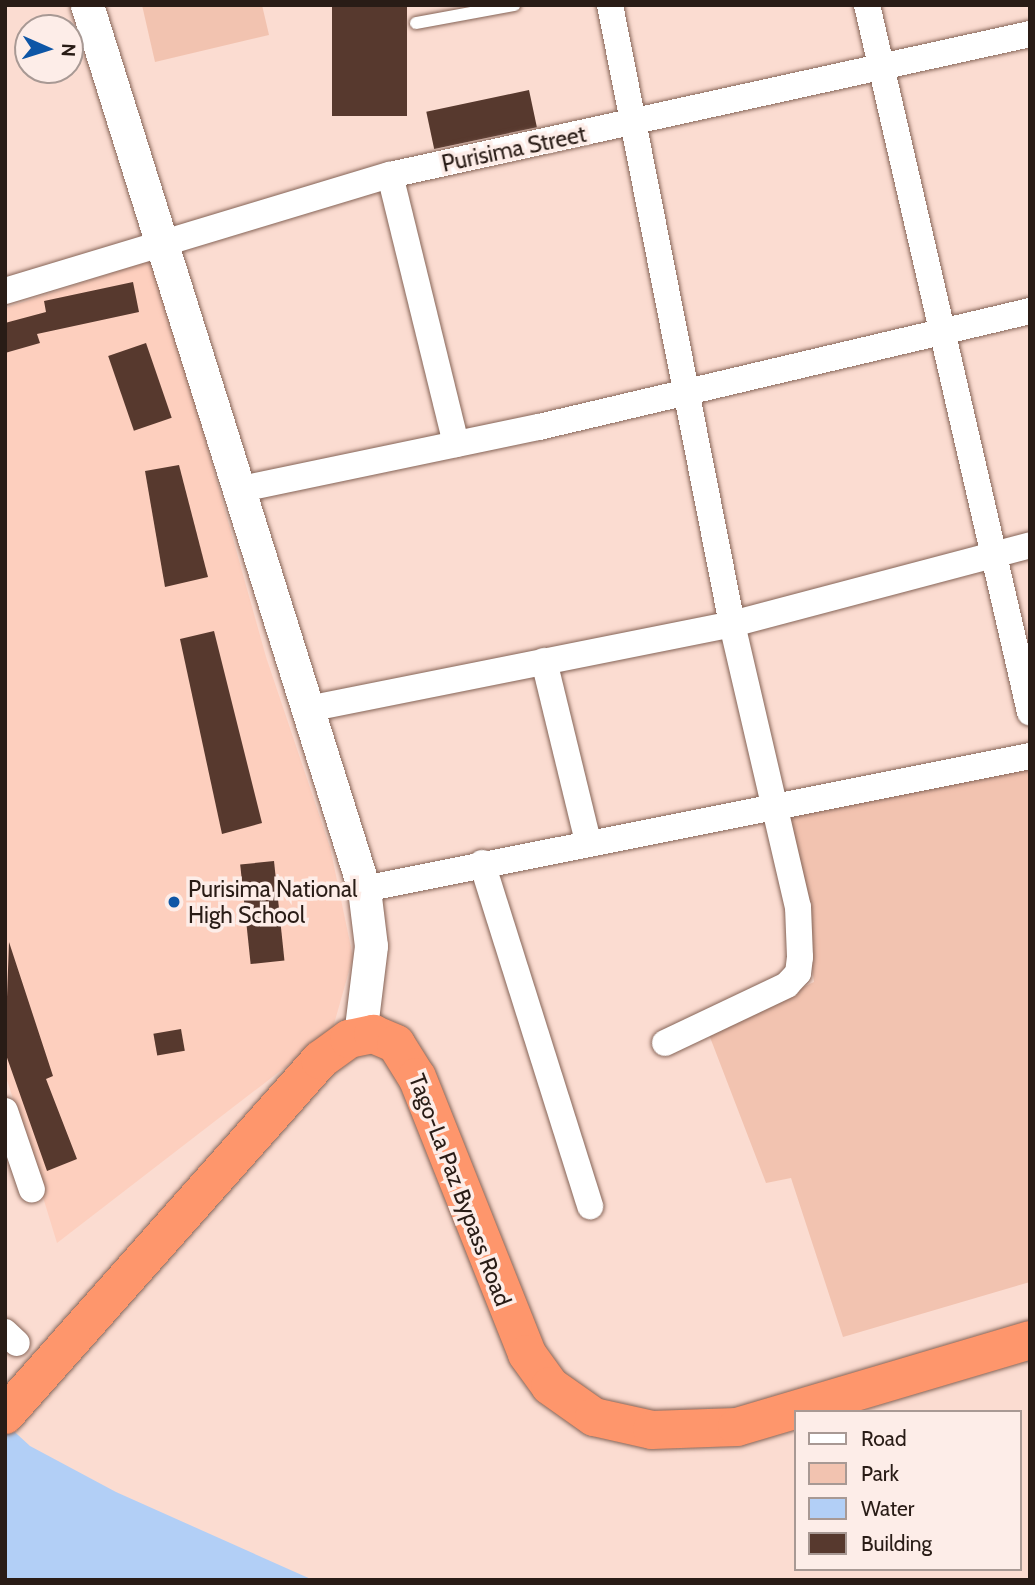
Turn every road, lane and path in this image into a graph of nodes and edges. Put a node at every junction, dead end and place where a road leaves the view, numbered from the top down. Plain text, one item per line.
1 (87, 5) edge
2 (514, 5) edge
3 (610, 5) edge
4 (867, 5) edge
5 (416, 23) dead end
6 (1030, 34) edge
7 (882, 68) junction
8 (635, 123) junction
9 (390, 175) junction
10 (162, 240) junction
11 (5, 291) edge
12 (1030, 311) edge
13 (945, 332) junction
14 (689, 393) junction
15 (456, 444) junction
16 (241, 489) junction
17 (1030, 545) edge
18 (996, 552) junction
19 (732, 624) junction
20 (544, 661) junction
21 (308, 709) junction
22 (1030, 712) edge
23 (1030, 756) edge
24 (777, 807) junction
25 (588, 841) junction
26 (482, 863) junction
27 (364, 888) junction
28 (360, 1035) junction
29 (665, 1043) dead end
30 (5, 1111) edge
31 (32, 1190) dead end
32 (590, 1206) dead end
33 (1030, 1340) edge
34 (794, 1410) edge
35 (794, 1410) edge
36 (5, 1415) edge

1 - 10 street
2 - 5 lane
3 - 8 street
4 - 7 street
6 - 7 street, Purisima Street
7 - 8 street, Purisima Street
7 - 13 street
8 - 9 street, Purisima Street
8 - 14 street
9 - 10 street, Purisima Street
9 - 15 street
10 - 11 street, Purisima Street
10 - 16 street
12 - 13 street
13 - 14 street
13 - 18 street
14 - 15 street
14 - 19 street
15 - 16 street
16 - 21 street
17 - 18 street
18 - 19 street
18 - 22 street
19 - 20 street
19 - 24 street
20 - 21 street
20 - 25 street
21 - 27 street
23 - 24 street
24 - 25 street
24 - 29 street
25 - 26 street
26 - 27 street
26 - 32 street
27 - 28 street
28 - 35 highway, Tago-La Paz Bypass Road
28 - 36 highway
30 - 31 street
33 - 34 highway, Tago-La Paz Bypass Road

